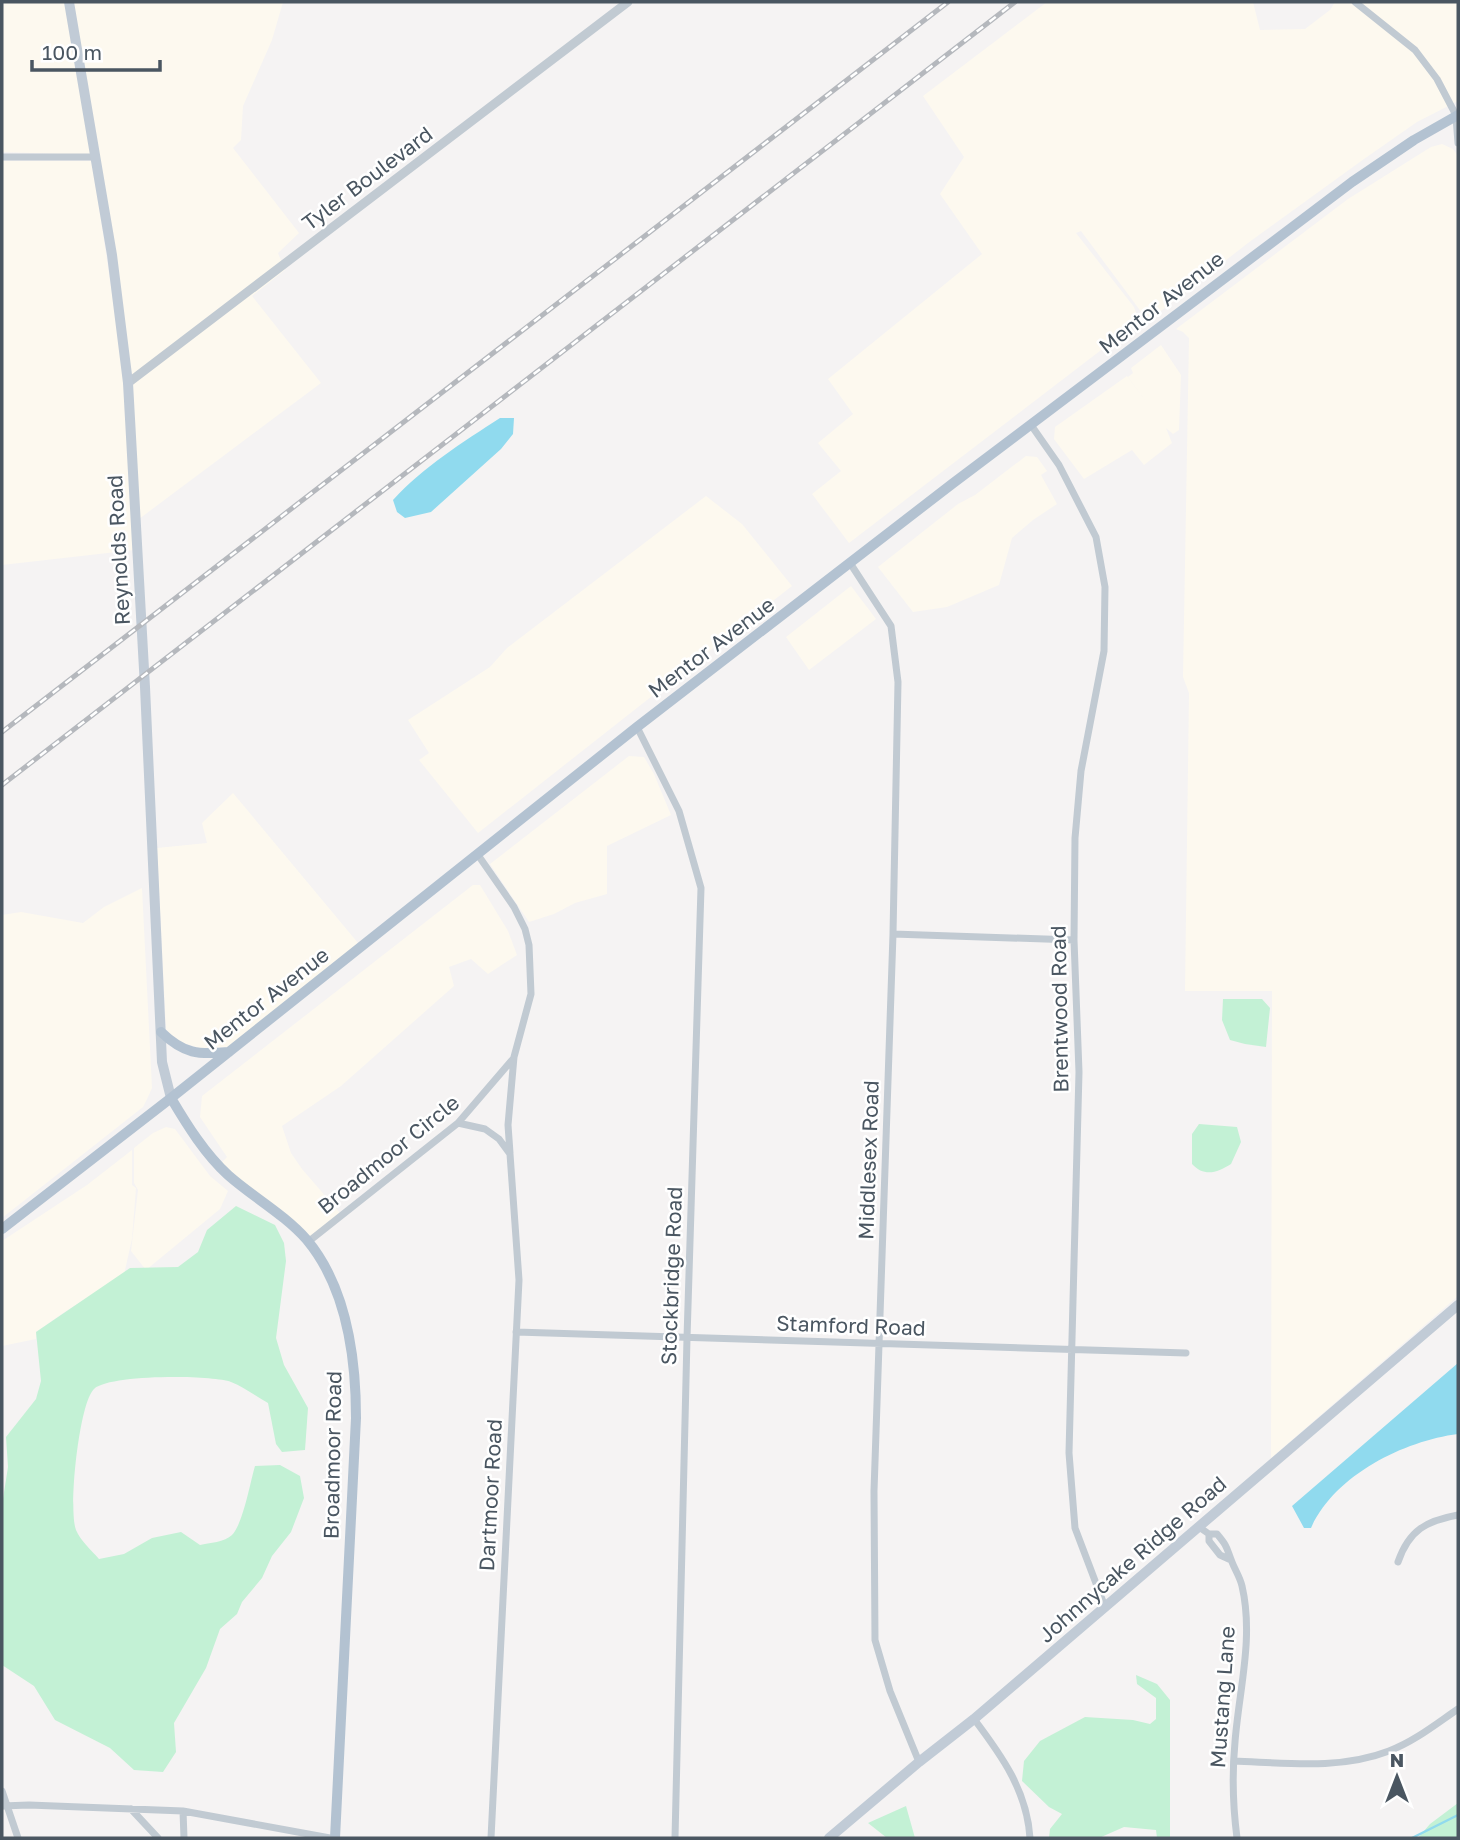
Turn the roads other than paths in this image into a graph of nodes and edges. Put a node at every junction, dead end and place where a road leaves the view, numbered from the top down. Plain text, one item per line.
1 (69, 2) edge
2 (628, 2) edge
3 (1355, 2) edge
4 (1457, 117) edge
5 (1458, 143) edge
6 (2, 157) edge
7 (95, 157) junction
8 (128, 383) junction
9 (1031, 425) junction
10 (850, 563) junction
11 (637, 727) junction
12 (478, 855) junction
13 (893, 934) junction
14 (1074, 940) junction
15 (161, 1032) junction
16 (229, 1052) junction
17 (514, 1057) junction
18 (171, 1098) junction
19 (458, 1123) junction
20 (510, 1154) junction
21 (2, 1229) edge
22 (308, 1242) junction
23 (1458, 1305) edge
24 (516, 1332) junction
25 (687, 1339) junction
26 (879, 1343) junction
27 (1071, 1350) junction
28 (1186, 1353) dead end
29 (1458, 1515) edge
30 (1199, 1527) junction
31 (1398, 1562) dead end
32 (1105, 1607) junction
33 (1458, 1709) edge
34 (974, 1719) junction
35 (1234, 1761) junction
36 (919, 1762) junction
37 (2, 1791) edge
38 (5, 1806) edge
39 (131, 1809) junction
40 (183, 1811) junction
41 (18, 1838) edge
42 (158, 1838) edge
43 (184, 1838) edge
44 (330, 1838) edge
45 (335, 1838) edge
46 (491, 1838) edge
47 (675, 1838) edge
48 (829, 1838) edge
49 (1030, 1838) edge
50 (1237, 1838) edge

1 - 7 main road, Reynolds Road
2 - 8 street, Tyler Boulevard
3 - 4 street
4 - 5 street
4 - 9 main road, Mentor Avenue
6 - 7 street
7 - 8 main road, Reynolds Road
8 - 15 main road, Reynolds Road
9 - 10 main road, Mentor Avenue
9 - 14 street, Brentwood Road
10 - 11 main road, Mentor Avenue
10 - 13 street, Middlesex Road
11 - 12 main road, Mentor Avenue
11 - 25 street, Stockbridge Road
12 - 16 main road, Mentor Avenue
12 - 17 street, Dartmoor Road
13 - 14 street
13 - 26 street, Middlesex Road
14 - 27 street, Brentwood Road
15 - 16 main road
15 - 18 main road, Reynolds Road
16 - 18 main road, Mentor Avenue
17 - 19 street, Broadmoor Circle
17 - 20 street, Dartmoor Road
18 - 21 main road, Mentor Avenue
18 - 22 main road, Broadmoor Road
19 - 20 street
19 - 22 street, Broadmoor Circle
20 - 24 street, Dartmoor Road
22 - 45 main road, Broadmoor Road
23 - 30 main road, Johnnycake Ridge Road
24 - 25 street, Stamford Road
24 - 46 street, Dartmoor Road
25 - 26 street, Stamford Road
25 - 47 street, Stockbridge Road
26 - 27 street, Stamford Road
26 - 36 street, Middlesex Road
27 - 28 street, Stamford Road
27 - 32 street, Brentwood Road
29 - 31 street
30 - 32 main road, Johnnycake Ridge Road
30 - 35 street, Mustang Lane
32 - 34 main road, Johnnycake Ridge Road
33 - 35 street
34 - 36 main road, Johnnycake Ridge Road
34 - 49 street
35 - 50 street, Mustang Lane
36 - 48 main road, Johnnycake Ridge Road
37 - 38 street
38 - 39 street
38 - 41 street
39 - 40 street
39 - 42 street
40 - 43 street
40 - 44 street

